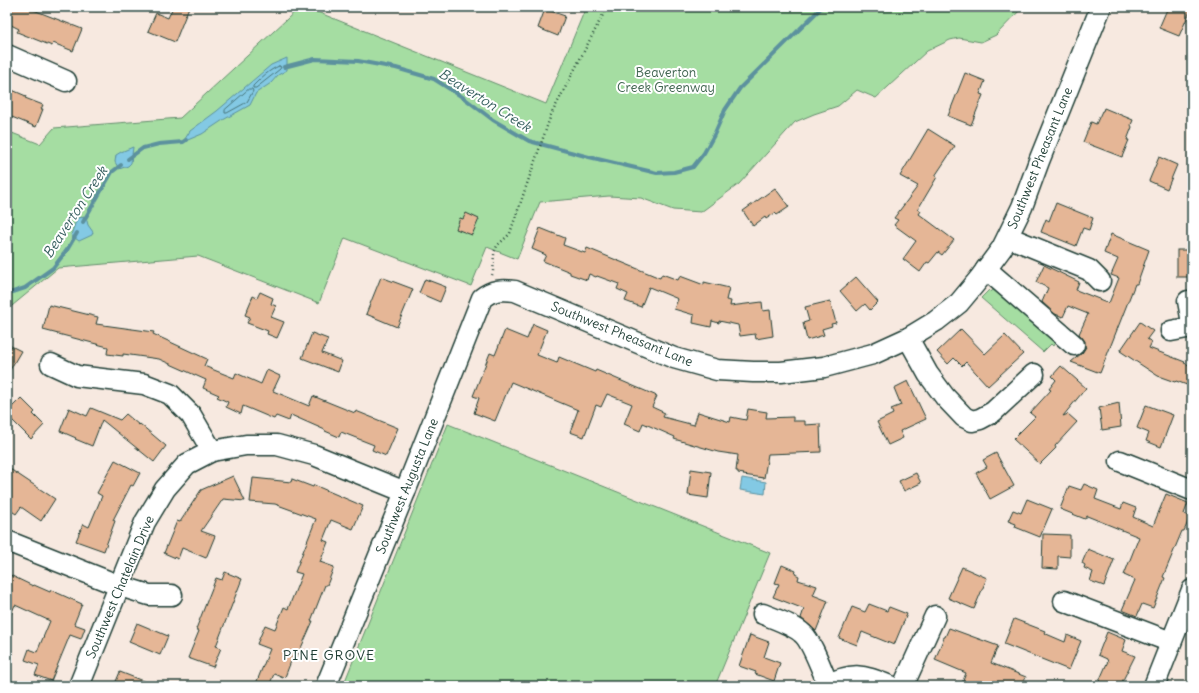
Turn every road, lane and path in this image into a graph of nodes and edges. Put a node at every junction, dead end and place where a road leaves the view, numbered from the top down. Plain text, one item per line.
1 (607, 7) edge
2 (1101, 7) edge
3 (7, 54) edge
4 (66, 81) dead end
5 (1008, 237) junction
6 (986, 269) junction
7 (1100, 281) dead end
8 (492, 284) junction
9 (1188, 301) dead end
10 (1192, 323) edge
11 (1192, 327) edge
12 (1171, 332) dead end
13 (908, 338) junction
14 (1074, 345) dead end
15 (51, 364) dead end
16 (1034, 374) dead end
17 (212, 451) junction
18 (1120, 461) dead end
19 (1192, 490) edge
20 (405, 492) junction
21 (7, 541) edge
22 (120, 586) junction
23 (1192, 590) edge
24 (172, 595) dead end
25 (1064, 601) dead end
26 (763, 614) dead end
27 (935, 616) dead end
28 (1171, 642) junction
29 (826, 685) edge
30 (79, 686) edge
31 (326, 686) edge
32 (890, 686) edge
33 (903, 686) edge
34 (1154, 686) edge

1 - 8 path
2 - 5 street, Southwest Pheasant Lane
3 - 4 street
5 - 6 street, Southwest Pheasant Lane
5 - 7 street
6 - 13 street, Southwest Pheasant Lane
6 - 14 street
8 - 13 street, Southwest Pheasant Lane
8 - 20 street, Southwest Augusta Lane
9 - 10 street
11 - 12 street
13 - 16 street
15 - 17 street
17 - 20 street, Southwest Chatelain Drive
17 - 22 street, Southwest Chatelain Drive
18 - 19 street
20 - 31 street, Southwest Augusta Lane
21 - 22 street
22 - 24 street
22 - 30 street, Southwest Chatelain Drive
23 - 28 street
25 - 28 street
26 - 29 street
27 - 33 street
28 - 34 street
29 - 32 street

